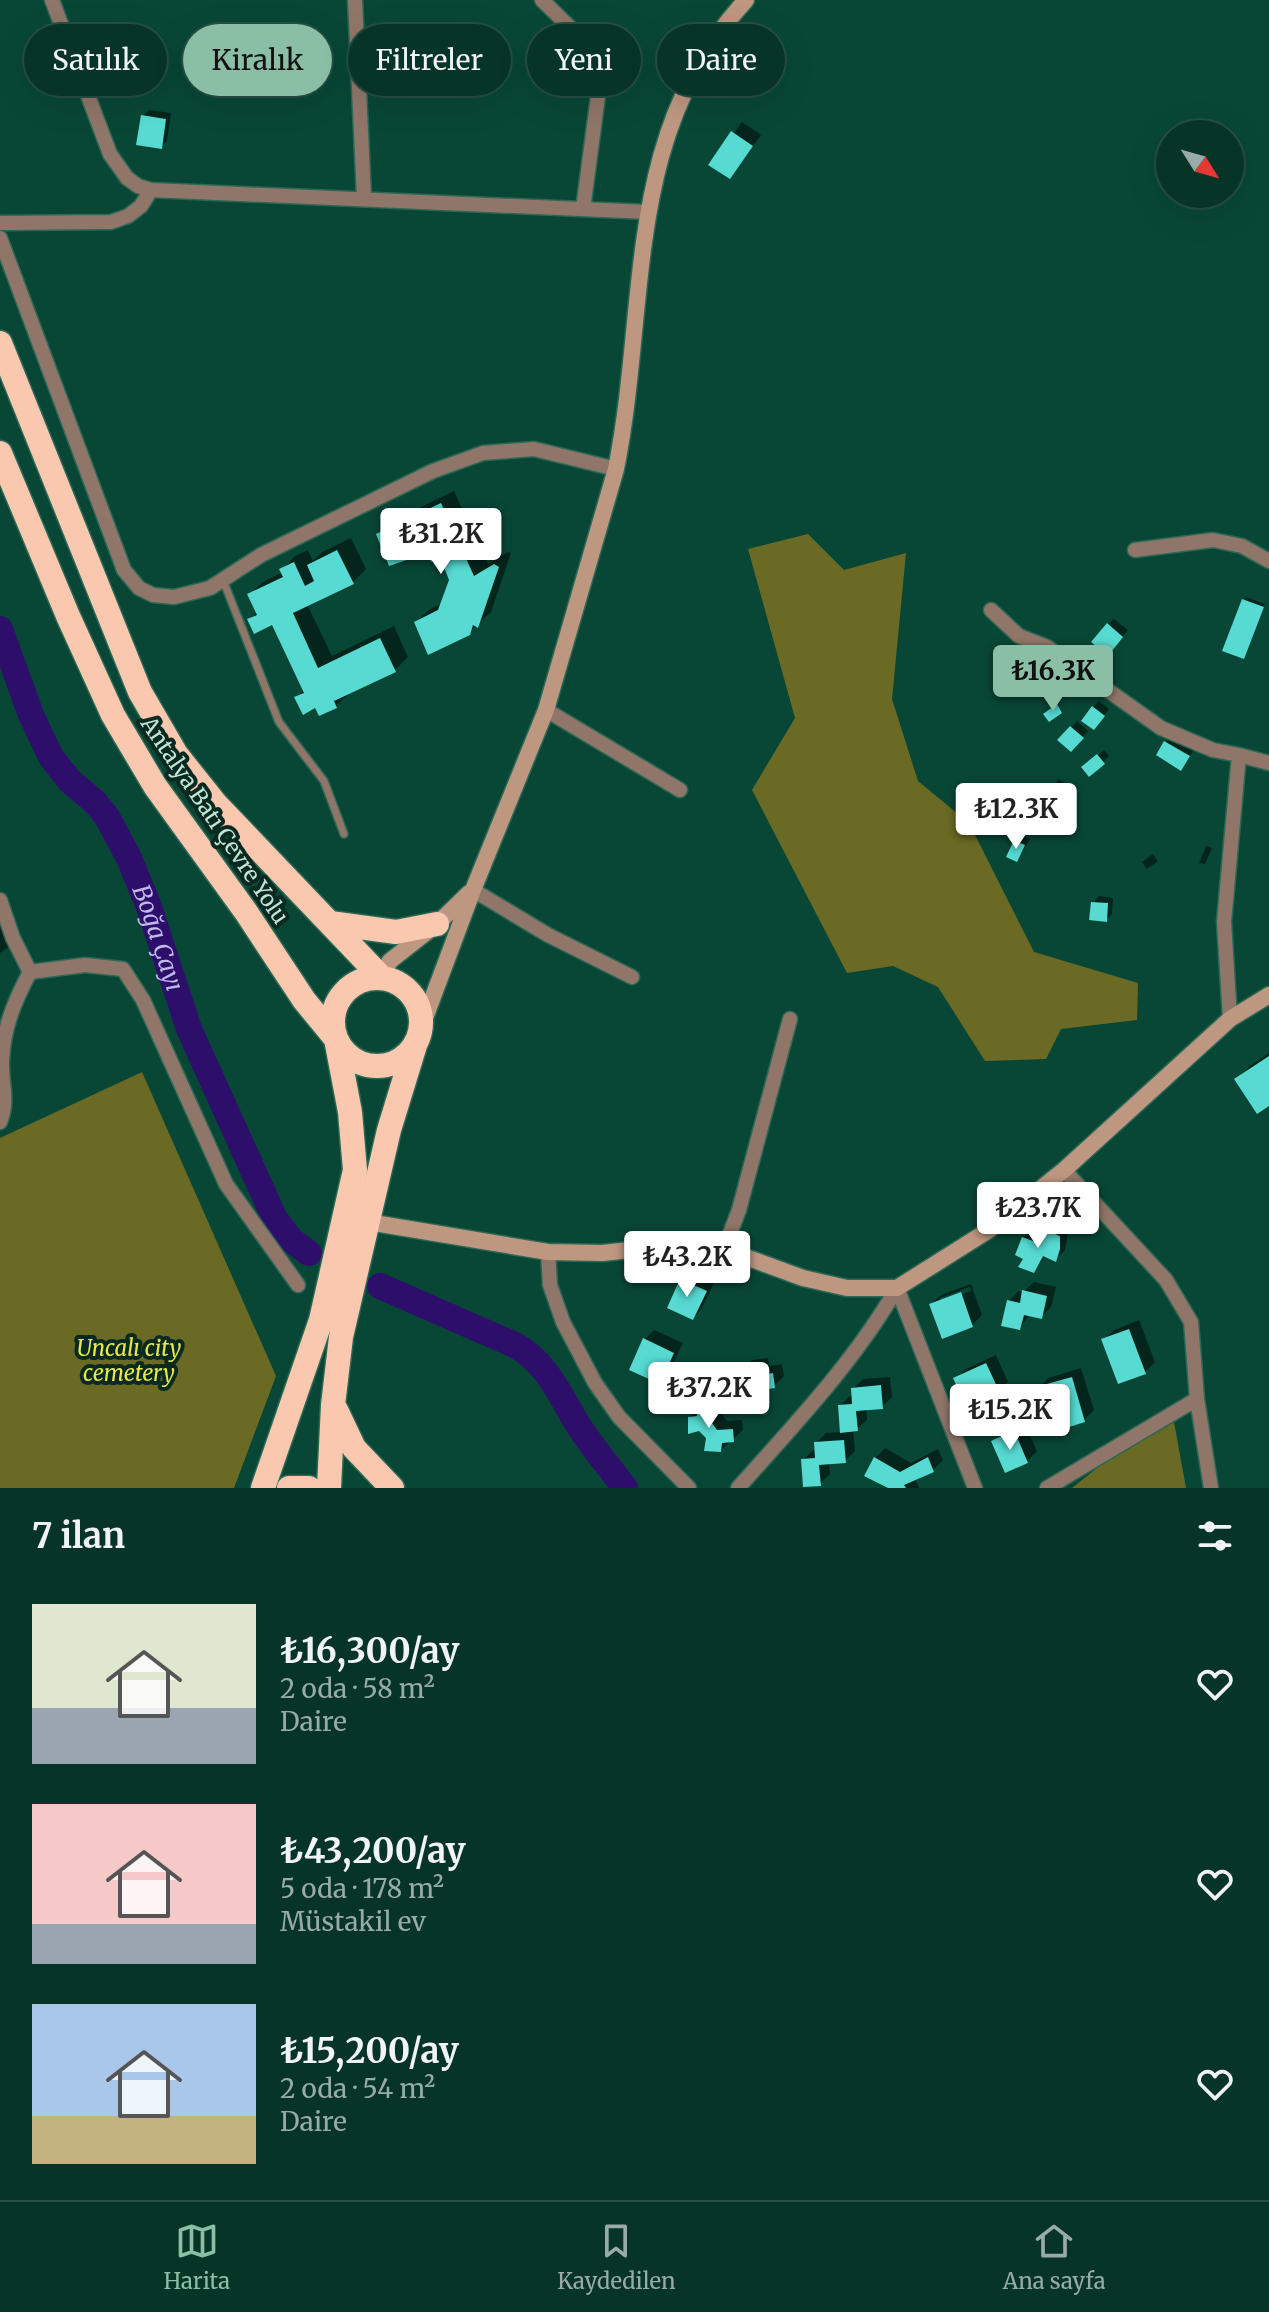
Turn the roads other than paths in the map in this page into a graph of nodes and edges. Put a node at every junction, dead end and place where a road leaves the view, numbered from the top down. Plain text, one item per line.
1 (52, 0) edge
2 (355, 0) edge
3 (542, 0) edge
4 (746, 0) edge
5 (151, 190) junction
6 (364, 198) junction
7 (583, 209) junction
8 (648, 212) junction
9 (0, 223) edge
10 (0, 238) edge
11 (0, 343) edge
12 (0, 453) edge
13 (616, 469) junction
14 (1135, 550) dead end
15 (1269, 561) edge
16 (223, 580) junction
17 (991, 610) dead end
18 (546, 710) junction
19 (1239, 755) junction
20 (1269, 763) edge
21 (680, 790) dead end
22 (344, 834) dead end
23 (473, 890) junction
24 (0, 900) edge
25 (330, 923) junction
26 (437, 924) junction
27 (30, 972) junction
28 (381, 977) junction
29 (632, 977) dead end
30 (1269, 995) edge
31 (790, 1019) dead end
32 (1230, 1019) junction
33 (336, 1039) junction
34 (416, 1042) junction
35 (0, 1122) edge
36 (1064, 1170) junction
37 (368, 1222) junction
38 (724, 1249) junction
39 (548, 1252) junction
40 (298, 1285) dead end
41 (897, 1288) junction
42 (1197, 1399) junction
43 (333, 1405) junction
44 (263, 1488) edge
45 (289, 1488) edge
46 (309, 1488) edge
47 (329, 1488) edge
48 (392, 1488) edge
49 (689, 1488) edge
50 (738, 1488) edge
51 (975, 1488) edge
52 (1047, 1488) edge
53 (1211, 1488) edge

1 - 5 street
2 - 6 street
3 - 7 street
4 - 8 main road
5 - 6 street
5 - 9 street
6 - 7 street
7 - 8 street
8 - 13 main road
10 - 16 street
11 - 25 highway
12 - 33 highway, Antalya Batı Çevre Yolu
13 - 16 street
13 - 18 main road
14 - 15 street
16 - 22 lane
17 - 19 street
18 - 21 street
18 - 23 main road
19 - 20 street
19 - 32 street
23 - 26 main road
23 - 29 street
23 - 34 main road
24 - 27 street
25 - 26 highway
25 - 28 highway
26 - 28 main road
27 - 35 street
27 - 40 street
28 - 33 highway
28 - 34 highway
30 - 32 main road
31 - 38 street
32 - 36 main road
33 - 34 highway
33 - 44 highway, Antalya Batı Çevre Yolu
34 - 37 highway
36 - 41 main road
36 - 42 street
37 - 39 main road
37 - 43 highway
38 - 39 main road
38 - 41 main road
39 - 49 street
41 - 50 street
41 - 51 street
42 - 52 street
42 - 53 street
43 - 47 highway
43 - 48 highway
45 - 46 highway

